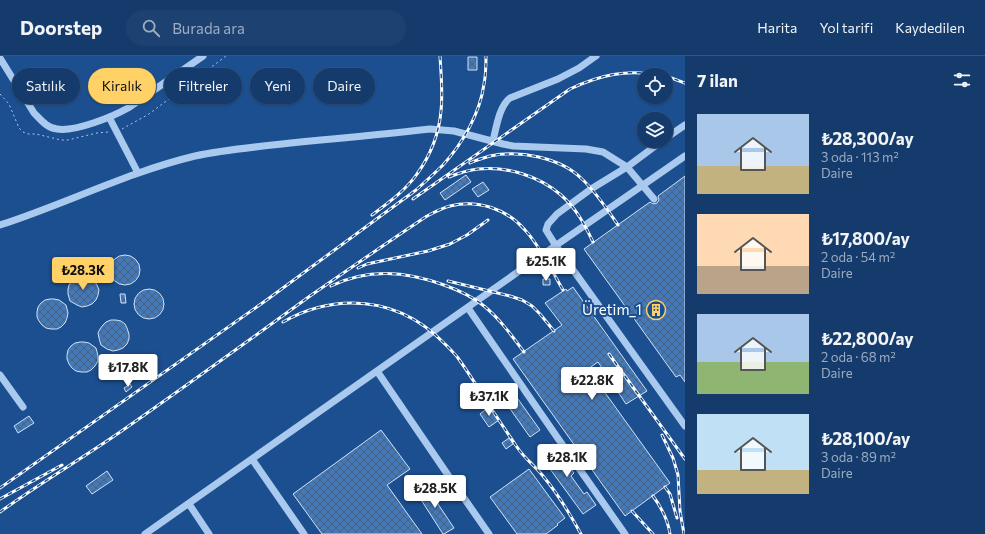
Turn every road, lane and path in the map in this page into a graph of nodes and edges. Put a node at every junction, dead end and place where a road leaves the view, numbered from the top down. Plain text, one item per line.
1 (203, 56) edge
2 (226, 56) edge
3 (596, 56) edge
4 (0, 58) edge
5 (109, 117) junction
6 (685, 125) edge
7 (117, 131) junction
8 (673, 133) edge
9 (493, 141) junction
10 (653, 148) edge
11 (685, 156) edge
12 (627, 167) junction
13 (138, 173) junction
14 (643, 186) junction
15 (654, 199) dead end
16 (0, 225) edge
17 (556, 246) junction
18 (468, 308) junction
19 (377, 371) junction
20 (0, 375) edge
21 (24, 407) dead end
22 (685, 426) edge
23 (252, 459) junction
24 (189, 504) junction
25 (145, 534) edge
26 (209, 534) edge
27 (304, 534) edge
28 (489, 534) edge
29 (625, 534) edge

1 - 5 lane
2 - 7 path
3 - 9 lane
4 - 5 lane
5 - 7 lane
6 - 8 lane
7 - 13 lane
9 - 12 lane
9 - 13 lane
10 - 12 lane
11 - 14 lane
12 - 14 lane
12 - 17 lane
13 - 16 lane
14 - 15 lane
14 - 17 lane
17 - 18 lane
17 - 22 lane
18 - 19 lane
18 - 29 lane
19 - 23 lane
19 - 28 lane
20 - 21 lane
23 - 24 lane
23 - 27 lane
24 - 25 lane
24 - 26 lane

